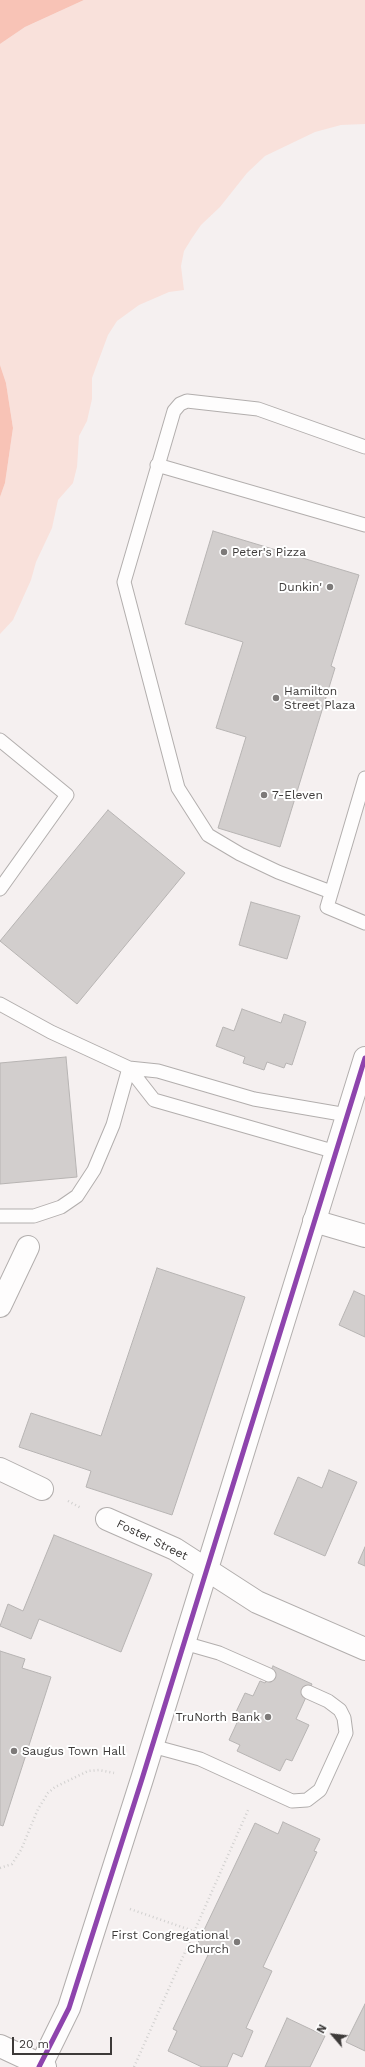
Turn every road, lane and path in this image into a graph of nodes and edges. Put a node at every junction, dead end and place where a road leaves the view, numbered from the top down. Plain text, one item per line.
1 (365, 448) edge
2 (157, 465) junction
3 (365, 525) edge
4 (0, 740) edge
5 (365, 778) edge
6 (0, 889) edge
7 (331, 892) junction
8 (365, 923) edge
9 (0, 1004) edge
10 (365, 1058) edge
11 (129, 1068) junction
12 (347, 1115) junction
13 (336, 1152) junction
14 (0, 1216) edge
15 (314, 1221) junction
16 (365, 1236) edge
17 (28, 1247) dead end
18 (0, 1306) edge
19 (0, 1470) edge
20 (42, 1489) joint
21 (107, 1519) joint
22 (207, 1569) junction
23 (184, 1643) junction
24 (365, 1648) edge
25 (269, 1675) dead end
26 (308, 1692) dead end
27 (152, 1746) junction
28 (142, 1779) junction
29 (259, 1787) junction
30 (0, 1868) edge
31 (103, 1902) junction
32 (195, 1930) junction
33 (202, 1934) dead end
34 (0, 2046) edge
35 (42, 2066) edge
36 (134, 2067) edge

1 - 2 lane
2 - 3 lane
2 - 7 lane
4 - 6 lane
5 - 7 lane
7 - 8 lane
9 - 11 lane
10 - 12 main road
11 - 12 lane
11 - 13 lane
11 - 14 lane
12 - 13 main road
13 - 15 main road
15 - 16 main road
15 - 22 main road
17 - 18 main road
19 - 20 main road
20 - 21 path, Foster Street
21 - 22 main road, Foster Street
22 - 23 main road
22 - 24 main road, Foster Street
23 - 25 lane
23 - 27 main road
26 - 29 lane
27 - 28 main road
27 - 29 lane
28 - 30 path
28 - 31 main road
29 - 32 path
31 - 32 path
31 - 35 main road
32 - 33 path
32 - 36 path
34 - 35 main road

